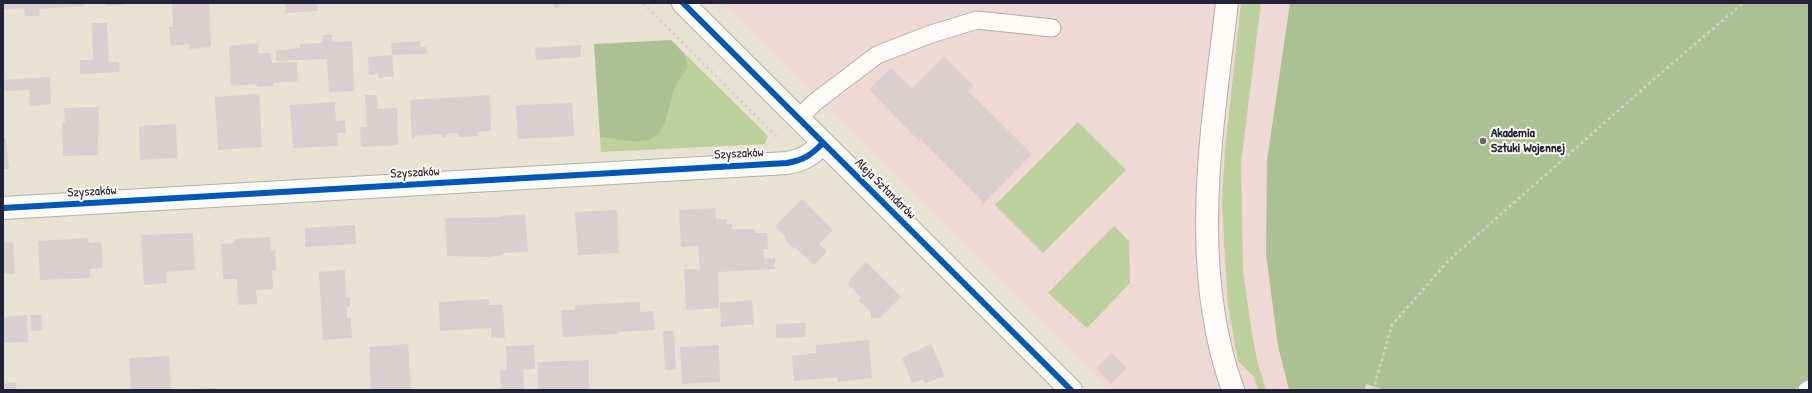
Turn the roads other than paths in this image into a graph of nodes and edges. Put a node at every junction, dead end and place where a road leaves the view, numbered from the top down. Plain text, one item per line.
1 (684, 3) edge
2 (1227, 3) edge
3 (1052, 28) dead end
4 (798, 119) junction
5 (823, 143) junction
6 (3, 208) edge
7 (1071, 390) edge
8 (1233, 390) edge

1 - 4 street, Aleja Sztandarów
2 - 8 street
3 - 4 lane
4 - 5 street, Aleja Sztandarów
5 - 6 street, Szyszaków
5 - 7 street, Aleja Sztandarów

